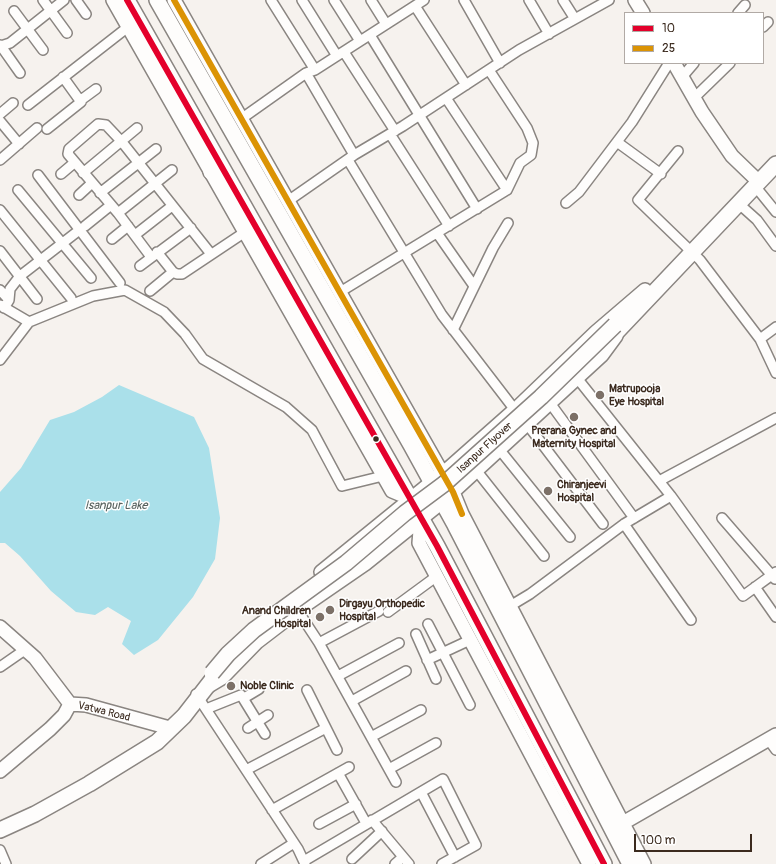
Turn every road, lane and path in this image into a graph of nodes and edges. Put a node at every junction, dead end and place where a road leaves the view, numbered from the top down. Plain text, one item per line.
1 (43, 0) edge
2 (64, 0) edge
3 (76, 0) edge
4 (113, 0) edge
5 (127, 0) edge
6 (157, 0) edge
7 (174, 0) edge
8 (271, 0) edge
9 (302, 0) edge
10 (334, 0) edge
11 (371, 0) edge
12 (424, 0) edge
13 (464, 0) edge
14 (529, 0) edge
15 (563, 0) edge
16 (636, 0) edge
17 (603, 1) edge
18 (745, 5) dead end
19 (415, 6) junction
20 (51, 10) junction
21 (14, 11) dead end
22 (642, 12) edge
23 (739, 12) edge
24 (86, 14) dead end
25 (575, 19) junction
26 (386, 24) junction
27 (128, 27) junction
28 (27, 29) junction
29 (67, 33) dead end
30 (549, 34) junction
31 (370, 35) junction
32 (360, 41) junction
33 (1, 46) edge
34 (43, 50) dead end
35 (340, 54) junction
36 (500, 63) junction
37 (668, 64) edge
38 (675, 64) edge
39 (693, 64) edge
40 (729, 64) edge
41 (315, 70) junction
42 (489, 70) junction
43 (20, 73) dead end
44 (306, 74) junction
45 (63, 77) junction
46 (682, 77) junction
47 (466, 85) junction
48 (96, 89) dead end
49 (446, 98) junction
50 (694, 98) junction
51 (81, 100) junction
52 (13, 103) dead end
53 (28, 105) dead end
54 (0, 114) edge
55 (420, 116) junction
56 (241, 120) junction
57 (0, 121) edge
58 (37, 128) dead end
59 (137, 128) dead end
60 (48, 130) dead end
61 (393, 133) junction
62 (122, 142) junction
63 (618, 142) junction
64 (19, 144) junction
65 (156, 149) dead end
66 (678, 151) dead end
67 (776, 154) edge
68 (351, 158) junction
69 (0, 160) edge
70 (74, 162) junction
71 (138, 163) junction
72 (776, 164) edge
73 (172, 170) dead end
74 (211, 172) junction
75 (83, 173) junction
76 (61, 174) dead end
77 (661, 174) junction
78 (38, 175) dead end
79 (758, 179) junction
80 (92, 183) junction
81 (155, 185) junction
82 (18, 190) dead end
83 (507, 190) junction
84 (236, 191) junction
85 (100, 193) junction
86 (79, 195) dead end
87 (288, 201) junction
88 (738, 203) junction
89 (566, 204) dead end
90 (111, 205) junction
91 (172, 206) junction
92 (477, 209) junction
93 (0, 210) edge
94 (776, 212) edge
95 (118, 213) junction
96 (508, 223) dead end
97 (128, 226) junction
98 (448, 226) junction
99 (82, 228) junction
100 (191, 228) junction
101 (245, 232) junction
102 (437, 233) junction
103 (135, 235) junction
104 (112, 238) dead end
105 (61, 244) junction
106 (776, 246) edge
107 (261, 247) junction
108 (689, 250) junction
109 (0, 251) edge
110 (404, 253) junction
111 (154, 254) junction
112 (211, 254) junction
113 (41, 260) junction
114 (140, 266) dead end
115 (173, 272) junction
116 (20, 276) junction
117 (91, 278) dead end
118 (120, 283) dead end
119 (474, 286) junction
120 (0, 290) edge
121 (646, 290) junction
122 (150, 292) dead end
123 (340, 292) junction
124 (71, 298) dead end
125 (37, 299) dead end
126 (4, 304) edge
127 (29, 322) junction
128 (618, 326) junction
129 (776, 327) edge
130 (453, 330) junction
131 (760, 339) junction
132 (0, 360) edge
133 (776, 373) edge
134 (577, 378) junction
135 (550, 404) junction
136 (515, 410) junction
137 (776, 418) edge
138 (527, 424) junction
139 (499, 449) junction
140 (476, 470) junction
141 (383, 476) junction
142 (437, 478) junction
143 (659, 481) junction
144 (453, 492) junction
145 (671, 496) junction
146 (442, 502) junction
147 (405, 504) junction
148 (462, 514) junction
149 (634, 518) junction
150 (722, 518) dead end
151 (416, 523) junction
152 (603, 524) dead end
153 (624, 524) junction
154 (570, 537) dead end
155 (544, 556) dead end
156 (774, 575) edge
157 (437, 576) junction
158 (755, 587) junction
159 (510, 606) junction
160 (298, 611) junction
161 (776, 617) edge
162 (692, 620) dead end
163 (428, 624) dead end
164 (0, 627) edge
165 (416, 634) dead end
166 (470, 640) junction
167 (319, 643) junction
168 (400, 643) dead end
169 (26, 649) junction
170 (443, 654) junction
171 (427, 660) junction
172 (0, 667) edge
173 (406, 671) dead end
174 (338, 676) junction
175 (436, 679) dead end
176 (205, 689) junction
177 (258, 689) dead end
178 (307, 690) dead end
179 (244, 698) junction
180 (352, 701) junction
181 (70, 704) junction
182 (470, 705) dead end
183 (421, 710) dead end
184 (268, 714) dead end
185 (258, 721) junction
186 (248, 728) dead end
187 (326, 728) junction
188 (167, 729) junction
189 (265, 734) dead end
190 (371, 737) junction
191 (772, 737) edge
192 (436, 743) dead end
193 (337, 750) dead end
194 (776, 750) edge
195 (348, 767) dead end
196 (389, 769) junction
197 (246, 770) junction
198 (0, 771) edge
199 (338, 773) junction
200 (553, 780) junction
201 (396, 782) dead end
202 (421, 792) junction
203 (356, 804) junction
204 (272, 810) junction
205 (369, 821) junction
206 (319, 824) dead end
207 (0, 826) edge
208 (617, 826) junction
209 (0, 830) edge
210 (382, 831) junction
211 (294, 843) junction
212 (0, 850) edge
213 (455, 857) junction
214 (352, 859) dead end
215 (406, 860) edge
216 (597, 861) edge
217 (305, 862) edge
218 (6, 864) edge
219 (261, 864) edge
220 (395, 864) edge
221 (442, 864) edge
222 (630, 864) edge
223 (644, 864) edge

1 - 20 street
2 - 20 street
3 - 24 street
4 - 27 street
5 - 84 main road
6 - 142 main road
7 - 56 street
8 - 41 street
9 - 35 street
10 - 32 street
11 - 26 street
12 - 19 street
13 - 36 street
14 - 30 street
15 - 25 street
16 - 22 street
17 - 25 street
18 - 23 street
19 - 26 street
19 - 47 street
20 - 28 street
20 - 29 street
21 - 28 street
25 - 30 street
26 - 31 street
27 - 45 street
27 - 74 street
28 - 33 street
28 - 34 street
30 - 36 street
31 - 32 street
31 - 55 street
32 - 35 street
33 - 43 street
35 - 41 street
35 - 61 street
36 - 42 street
37 - 63 street
38 - 46 street
39 - 46 street
40 - 50 street
41 - 44 street
42 - 47 street
42 - 83 street
44 - 56 street
44 - 68 street
45 - 51 street
45 - 53 street
46 - 50 street
47 - 49 street
48 - 51 street
49 - 55 street
49 - 83 street
50 - 79 street
51 - 60 street
52 - 54 street
55 - 61 street
55 - 92 street
56 - 87 street
57 - 64 street
58 - 64 street
59 - 62 street
61 - 68 street
61 - 98 street
62 - 70 street
62 - 71 street
62 - 75 street
63 - 77 street
63 - 89 street
64 - 69 street
65 - 71 street
66 - 77 street
67 - 79 main road
68 - 87 street
68 - 110 street
70 - 75 street
70 - 76 street
71 - 81 street
71 - 85 street
72 - 79 main road
73 - 81 street
74 - 84 main road
74 - 101 street
75 - 80 street
77 - 108 street
78 - 99 street
79 - 88 main road
79 - 94 street
79 - 108 main road
80 - 85 street
80 - 86 street
81 - 91 street
81 - 95 street
82 - 105 street
83 - 92 street
84 - 107 main road
85 - 90 street
87 - 123 street
88 - 106 street
88 - 108 main road
90 - 95 street
90 - 99 street
91 - 100 street
91 - 103 street
92 - 98 street
93 - 113 street
95 - 97 street
96 - 119 street
97 - 103 street
97 - 104 street
98 - 102 street
99 - 105 street
99 - 118 street
100 - 111 street
100 - 112 street
101 - 107 street
101 - 112 street
102 - 110 street
102 - 119 street
103 - 111 street
105 - 113 street
105 - 117 street
107 - 141 street
107 - 147 main road
108 - 121 main road, Isanpur Flyover
108 - 128 main road
108 - 131 street
109 - 116 street
110 - 123 street
110 - 130 street
111 - 114 street
111 - 115 street
112 - 115 street
113 - 116 street
113 - 124 street
115 - 122 street
116 - 125 street
116 - 126 street
119 - 130 street
120 - 126 street
121 - 128 main road, Isanpur Flyover
121 - 136 street
123 - 142 street
126 - 127 street
127 - 132 street
127 - 141 street
128 - 134 street
128 - 176 main road, Isanpur Flyover
128 - 176 main road, Isanpur Flyover, bridge
129 - 131 street
130 - 136 street
131 - 133 street
134 - 135 street
134 - 143 street
135 - 138 street
135 - 149 street
136 - 142 street
137 - 143 street
138 - 139 street
138 - 152 street
139 - 140 street
139 - 154 street
140 - 144 street
140 - 155 street
141 - 147 street
142 - 144 street
142 - 146 main road
142 - 147 street
143 - 145 street
144 - 146 street
144 - 148 street
145 - 149 street
145 - 158 street
146 - 148 street
146 - 151 street
146 - 208 main road
147 - 151 main road
147 - 176 street
148 - 159 street
149 - 153 street
150 - 156 street
151 - 157 street
151 - 160 street
151 - 200 main road
153 - 159 street
153 - 162 street
156 - 158 street
157 - 166 street
157 - 167 street
158 - 161 street
159 - 208 street
160 - 167 street
160 - 176 street
163 - 170 street
164 - 169 street, Vatwa Road
165 - 171 street
166 - 170 street
166 - 200 street
167 - 174 street
168 - 174 street
169 - 172 street
169 - 181 street, Vatwa Road
170 - 171 street
170 - 182 street
171 - 175 street
173 - 180 street
174 - 180 street
176 - 179 street
176 - 188 main road
176 - 197 street
177 - 179 street
178 - 187 street
179 - 185 street
180 - 190 street
181 - 188 street, Vatwa Road
181 - 198 street
183 - 190 street
184 - 185 street
185 - 186 street
185 - 189 street
187 - 193 street
187 - 197 street
188 - 207 main road
188 - 209 main road
190 - 196 street
191 - 194 street
191 - 208 street
192 - 196 street
195 - 199 street
196 - 201 street
197 - 204 street
199 - 203 street
199 - 204 street
200 - 216 main road
202 - 205 street
202 - 213 street
202 - 213 street
203 - 205 street
203 - 206 street
204 - 211 street
205 - 210 street
205 - 217 street
208 - 222 main road
208 - 223 street
210 - 214 street
210 - 215 street
211 - 217 street
211 - 219 street
212 - 218 street
213 - 221 street
215 - 220 street

